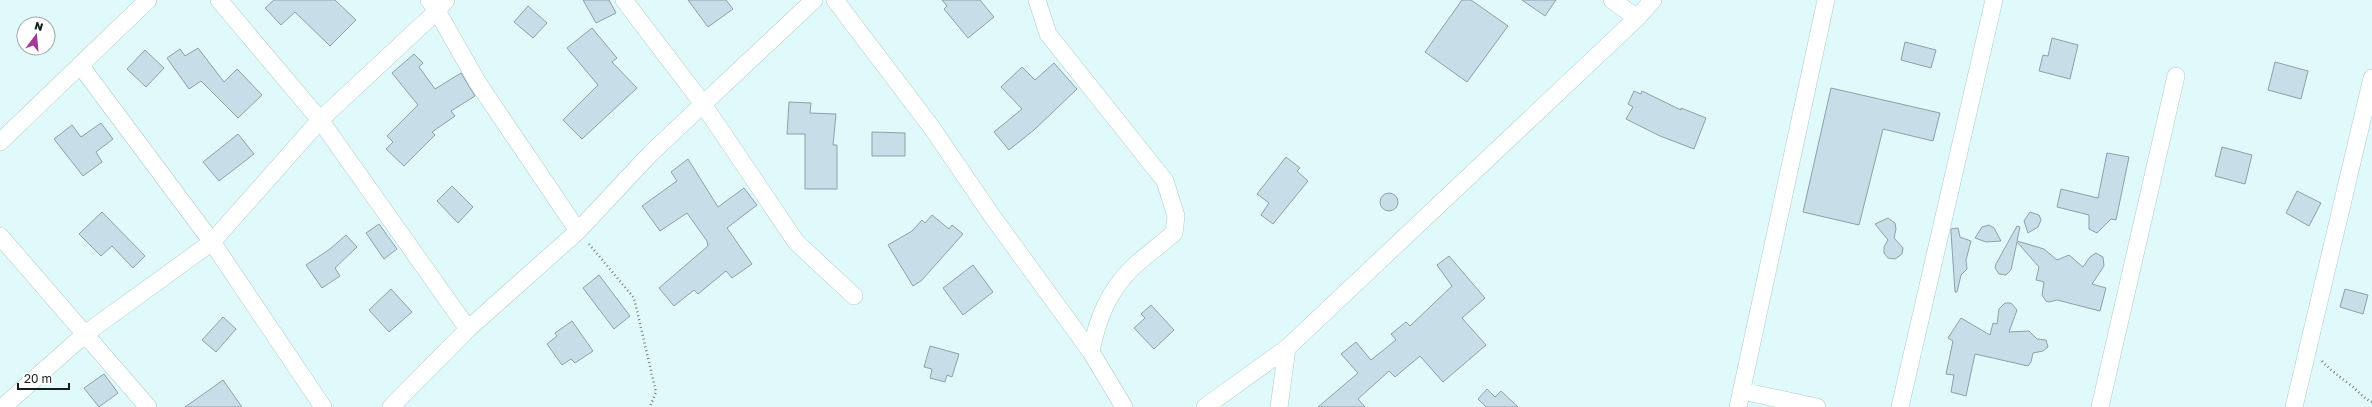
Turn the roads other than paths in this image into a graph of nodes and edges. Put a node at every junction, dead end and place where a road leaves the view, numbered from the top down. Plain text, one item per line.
1 (148, 0) edge
2 (218, 0) edge
3 (624, 0) edge
4 (814, 0) edge
5 (835, 0) edge
6 (1037, 0) edge
7 (1612, 0) edge
8 (1653, 0) edge
9 (1826, 0) edge
10 (1994, 0) edge
11 (437, 4) edge
12 (1637, 18) junction
13 (80, 65) junction
14 (2176, 76) dead end
15 (2372, 78) edge
16 (703, 104) junction
17 (320, 120) junction
18 (0, 142) edge
19 (578, 231) junction
20 (0, 236) edge
21 (212, 242) junction
22 (854, 296) dead end
23 (468, 329) junction
24 (85, 334) junction
25 (1287, 348) junction
26 (1091, 352) junction
27 (1740, 399) edge
28 (3, 407) edge
29 (148, 407) edge
30 (323, 407) edge
31 (391, 407) edge
32 (1124, 407) edge
33 (1205, 407) edge
34 (1279, 407) edge
35 (1817, 407) edge
36 (1900, 407) edge
37 (2100, 407) edge
38 (2294, 407) edge

1 - 13 street
2 - 17 street
3 - 16 street
4 - 16 street
5 - 26 street
6 - 26 street
7 - 12 street
8 - 12 street
9 - 27 street
10 - 36 street
11 - 17 street
11 - 19 street
12 - 25 street
13 - 18 street
13 - 21 street
14 - 37 street
15 - 38 street
16 - 19 street
16 - 22 street
17 - 21 street
17 - 23 street
19 - 23 street
20 - 24 street
21 - 24 street
21 - 30 street
23 - 31 street
24 - 28 street
24 - 29 street
25 - 33 street
25 - 34 street
26 - 32 street
27 - 35 street

